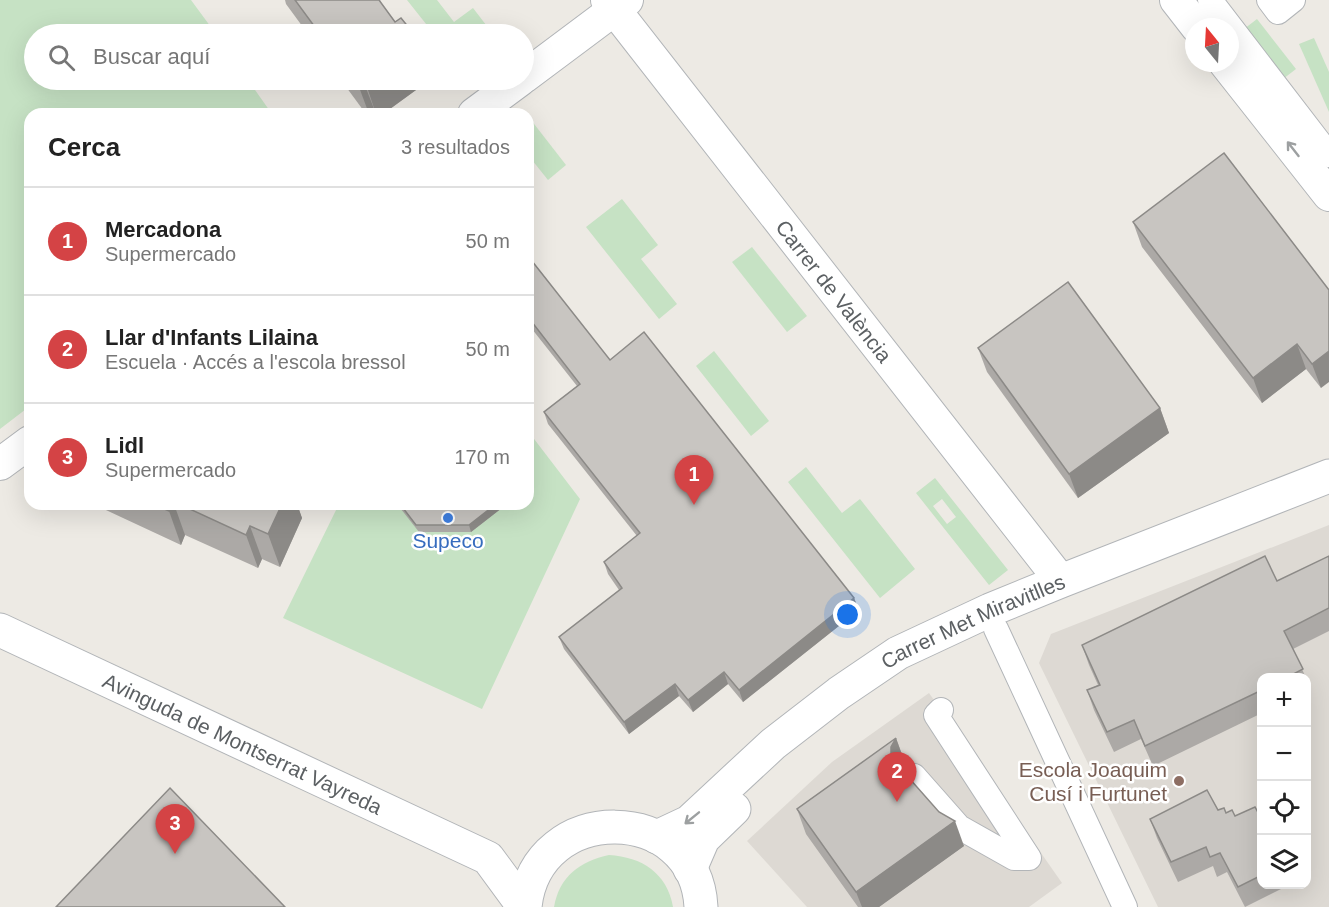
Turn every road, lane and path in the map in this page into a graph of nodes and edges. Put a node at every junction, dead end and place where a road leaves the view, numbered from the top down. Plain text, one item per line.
1 (1176, 0) edge
2 (1210, 0) edge
3 (1269, 0) edge
4 (1293, 0) edge
5 (616, 3) edge
6 (1190, 18) edge
7 (534, 68) edge
8 (1232, 72) edge
9 (506, 90) edge
10 (482, 108) edge
11 (1329, 154) edge
12 (1329, 195) edge
13 (24, 446) edge
14 (0, 464) edge
15 (1329, 476) edge
16 (1329, 496) edge
17 (1061, 581) junction
18 (996, 629) junction
19 (0, 630) edge
20 (941, 710) dead end
21 (914, 776) dead end
22 (657, 837) junction
23 (553, 849) junction
24 (488, 858) junction
25 (690, 869) junction
26 (525, 907) edge
27 (700, 907) edge
28 (1125, 907) edge

1 - 6 street
2 - 11 street
3 - 4 street
5 - 7 street
5 - 17 street, Carrer de València
12 -> 8 street
9 - 10 street
13 - 14 street
15 - 17 street, Carrer Met Miravitlles
16 - 18 street, Carrer Met Miravitlles
17 -> 22 street, Carrer Met Miravitlles
18 - 25 street, Carrer Met Miravitlles
18 - 28 street
19 - 24 street, Avinguda de Montserrat Vayreda
20 - 21 street
22 - 23 street
22 - 25 street
23 - 24 street
23 - 26 street
24 - 26 street, Avinguda de Montserrat Vayreda
25 - 27 street

